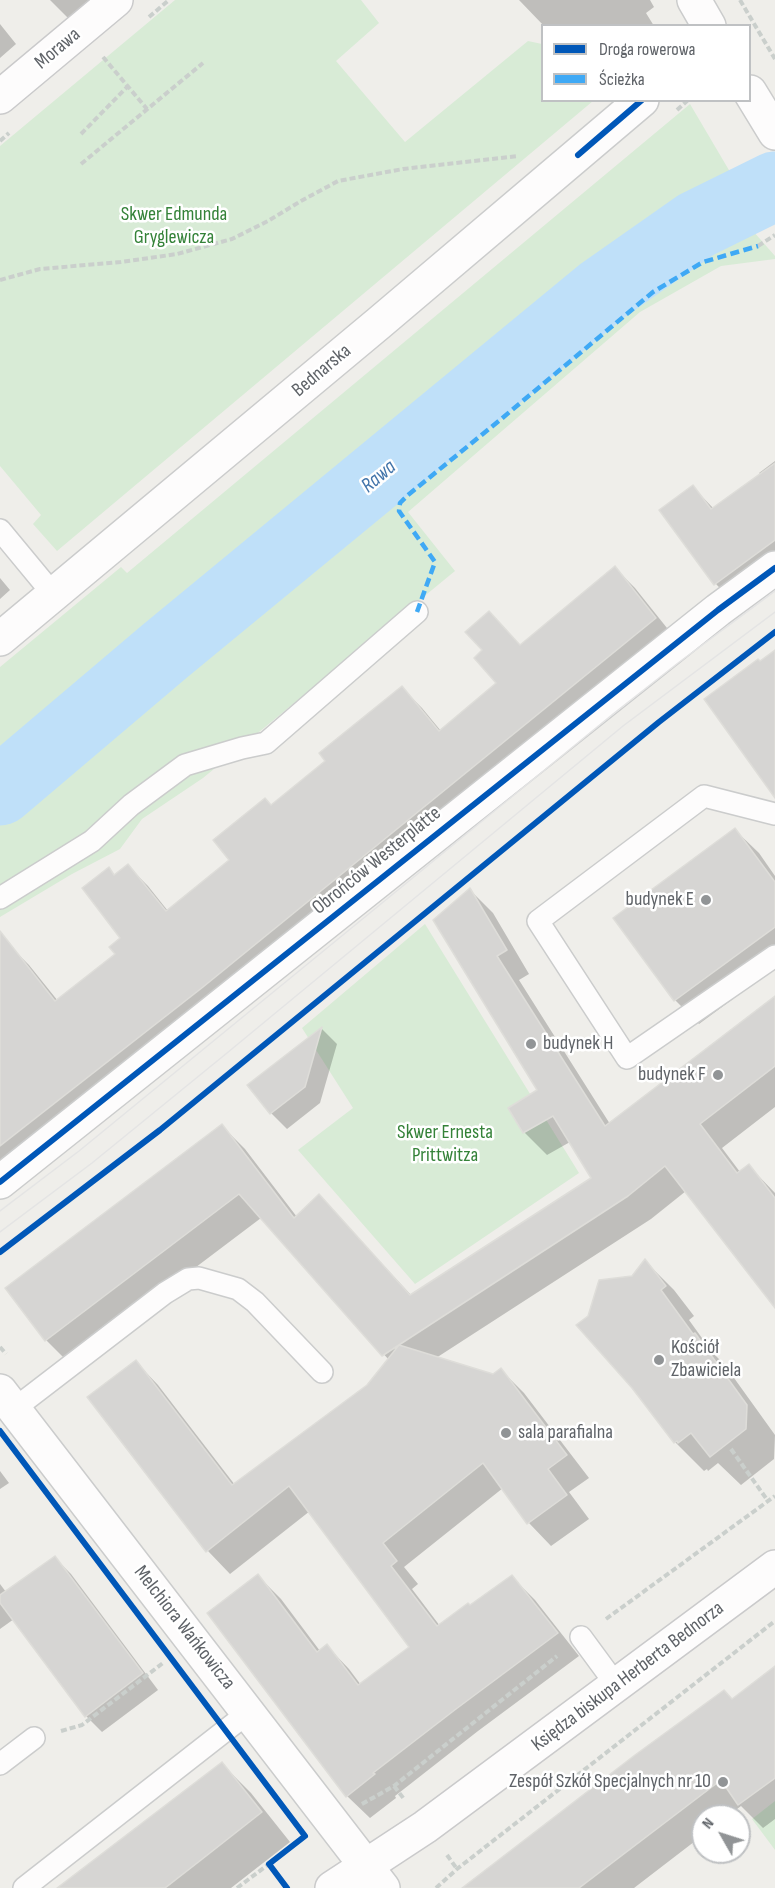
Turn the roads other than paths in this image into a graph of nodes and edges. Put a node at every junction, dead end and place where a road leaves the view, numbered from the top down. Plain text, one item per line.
1 (116, 0) edge
2 (694, 0) edge
3 (708, 24) edge
4 (751, 94) edge
5 (0, 97) edge
6 (640, 102) edge
7 (775, 133) edge
8 (0, 530) edge
9 (775, 568) edge
10 (53, 594) junction
11 (417, 612) dead end
12 (0, 639) edge
13 (775, 814) edge
14 (0, 898) edge
15 (775, 956) edge
16 (0, 1182) edge
17 (322, 1372) dead end
18 (7, 1400) edge
19 (775, 1567) edge
20 (581, 1637) road end
21 (617, 1686) junction
22 (249, 1712) junction
23 (34, 1738) road end
24 (0, 1764) edge
25 (375, 1876) edge
26 (24, 1888) edge
27 (332, 1888) edge

1 - 5 street, Morawa
2 - 3 street
4 - 7 street
6 - 10 street, Bednarska
8 - 10 lane
9 - 16 street, Obrońców Westerplatte
10 - 12 street, Bednarska
11 - 14 lane
13 - 15 lane
17 - 18 lane
18 - 22 street, Melchiora Wańkowicza
19 - 21 street, Księdza biskupa Herberta Bednorza
20 - 21 lane
21 - 25 street, Księdza biskupa Herberta Bednorza
22 - 25 street, Melchiora Wańkowicza
22 - 26 lane
23 - 24 lane
25 - 27 street, Księdza biskupa Herberta Bednorza

